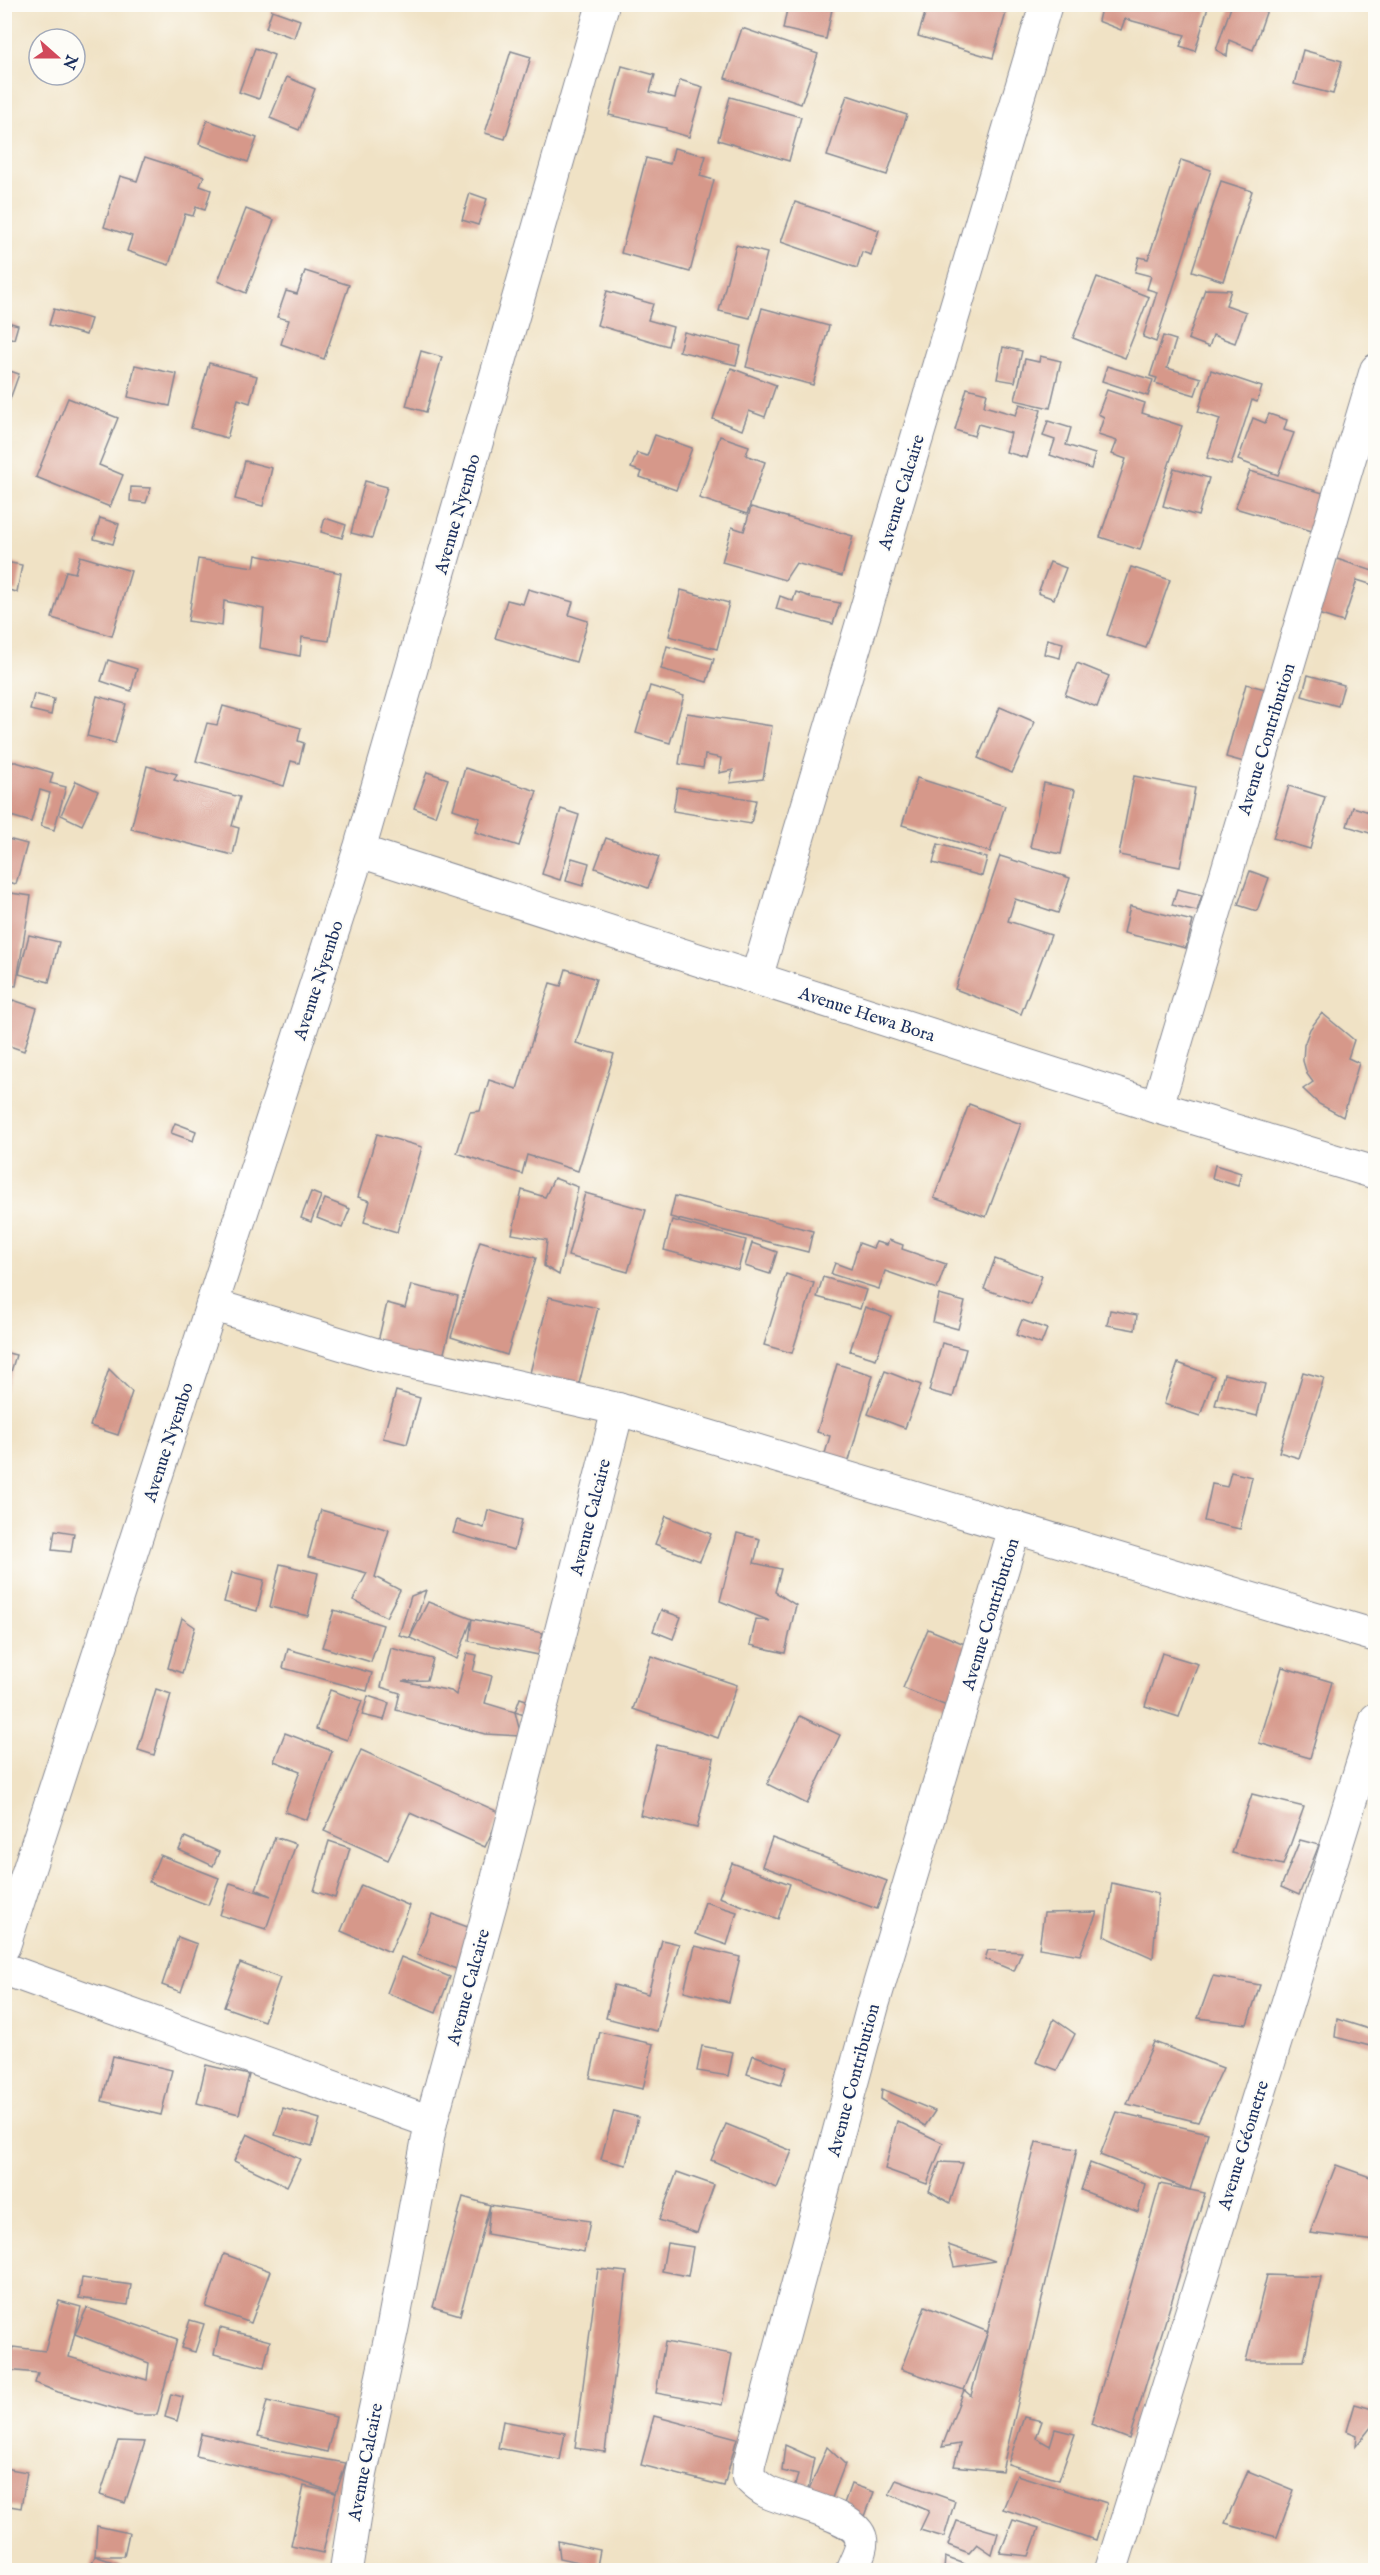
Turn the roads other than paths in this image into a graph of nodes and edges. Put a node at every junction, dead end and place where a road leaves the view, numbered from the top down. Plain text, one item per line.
1 (603, 4) edge
2 (1046, 4) edge
3 (1376, 370) edge
4 (359, 851) junction
5 (756, 979) junction
6 (1157, 1107) junction
7 (1376, 1173) edge
8 (213, 1305) junction
9 (618, 1409) junction
10 (1016, 1527) junction
11 (1376, 1636) edge
12 (1376, 1719) edge
13 (4, 1946) edge
14 (4, 1969) edge
15 (431, 2122) junction
16 (346, 2571) edge
17 (852, 2571) edge
18 (1112, 2571) edge

1 - 4 street, Avenue Nyembo
2 - 5 street, Avenue Calcaire
3 - 6 street, Avenue Contribution
4 - 5 street, Avenue Hewa Bora
4 - 8 street, Avenue Nyembo
5 - 6 street, Avenue Hewa Bora
6 - 7 street, Avenue Hewa Bora
8 - 9 street
8 - 13 street, Avenue Nyembo
9 - 10 street
9 - 15 street, Avenue Calcaire
10 - 11 street
10 - 17 street, Avenue Contribution
12 - 18 street, Avenue Géometre
14 - 15 street
15 - 16 street, Avenue Calcaire

